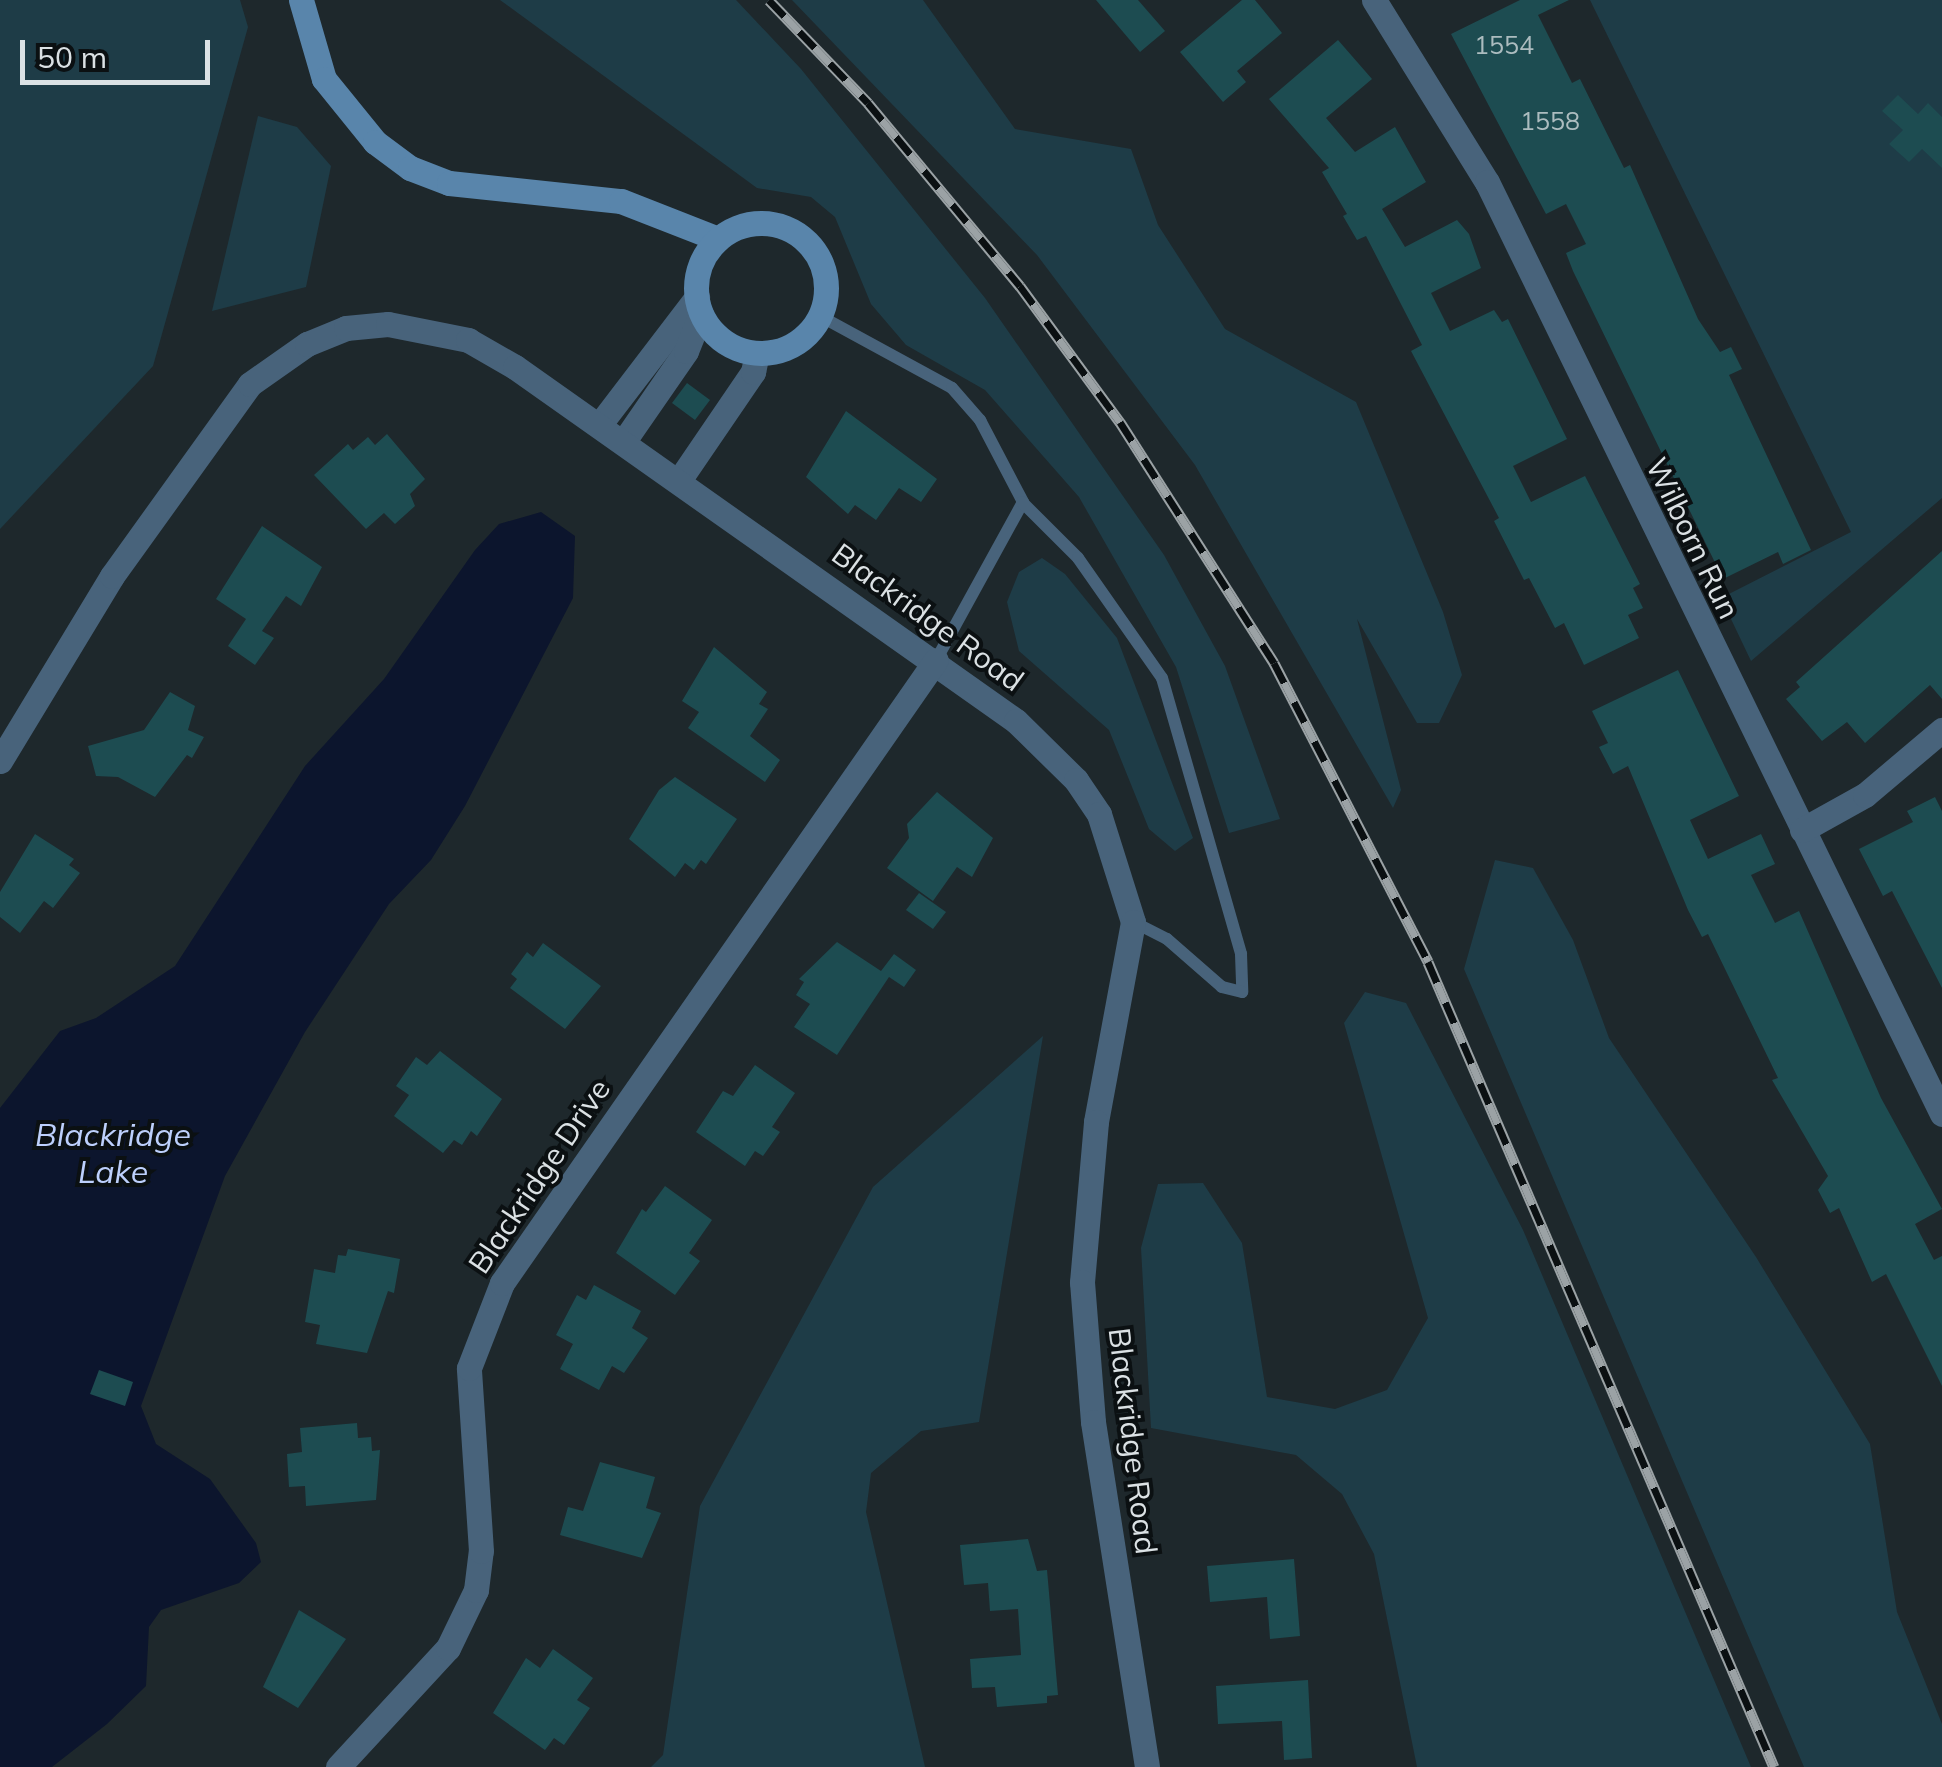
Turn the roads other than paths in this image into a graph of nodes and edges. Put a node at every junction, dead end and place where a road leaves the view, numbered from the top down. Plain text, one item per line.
1 (301, 0) edge
2 (1374, 0) edge
3 (718, 240) junction
4 (699, 305) junction
5 (820, 316) junction
6 (756, 353) junction
7 (600, 424) junction
8 (624, 441) junction
9 (680, 479) junction
10 (1022, 502) junction
11 (936, 660) junction
12 (1942, 730) edge
13 (0, 761) edge
14 (1802, 830) junction
15 (1133, 922) junction
16 (1942, 1114) edge
17 (338, 1767) edge
18 (1146, 1767) edge

1 - 3 street
2 - 14 street, Wilborn Run
3 - 4 street
3 - 5 street
4 - 6 street
4 - 7 street
4 - 8 street
5 - 6 street
5 - 10 lane
6 - 9 street
7 - 8 street, Blackridge Road
7 - 13 street, Blackridge Road
8 - 9 street, Blackridge Road
9 - 11 street, Blackridge Road
10 - 11 lane
10 - 15 lane
11 - 15 street, Blackridge Road
11 - 17 street, Blackridge Drive
12 - 14 street
14 - 16 street, Wilborn Run
15 - 18 street, Blackridge Road

